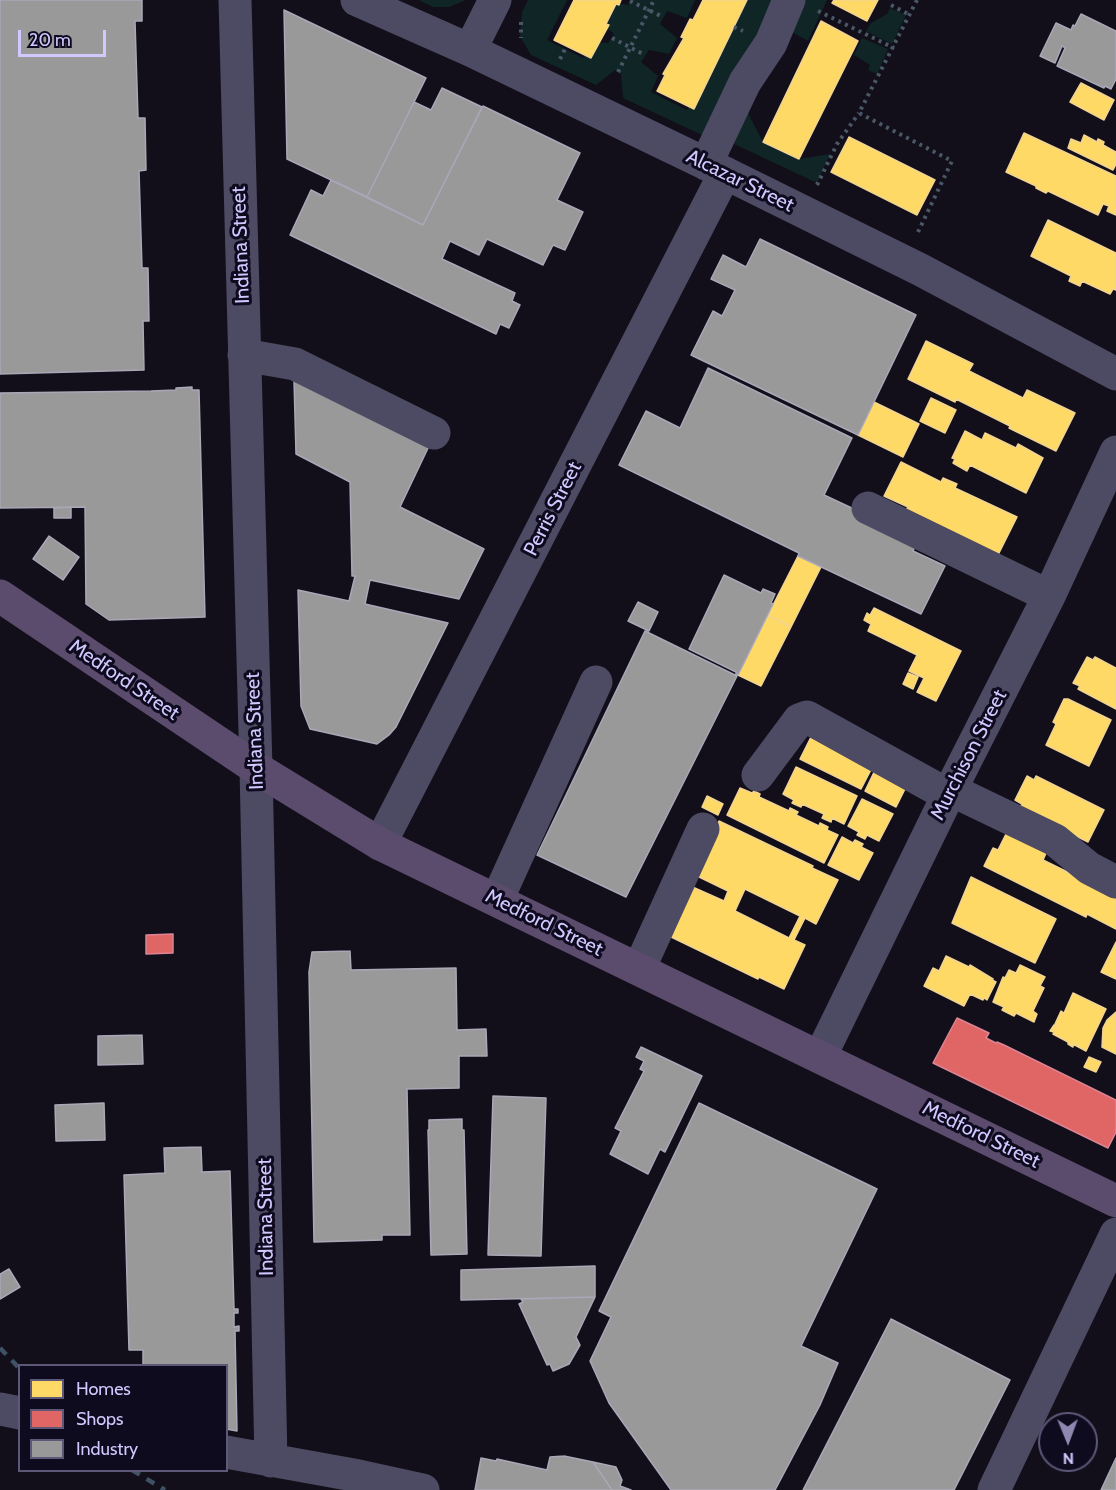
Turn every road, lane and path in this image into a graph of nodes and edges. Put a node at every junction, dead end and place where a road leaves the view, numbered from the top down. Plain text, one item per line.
1 (235, 0) edge
2 (357, 0) edge
3 (495, 0) edge
4 (654, 0) edge
5 (917, 0) edge
6 (630, 1) edge
7 (788, 1) edge
8 (891, 5) dead end
9 (649, 10) junction
10 (910, 15) junction
11 (663, 17) dead end
12 (520, 36) dead end
13 (612, 38) dead end
14 (525, 46) dead end
15 (630, 47) junction
16 (894, 48) junction
17 (470, 50) junction
18 (645, 55) dead end
19 (618, 72) dead end
20 (859, 114) junction
21 (715, 168) junction
22 (815, 188) dead end
23 (908, 228) dead end
24 (244, 355) junction
25 (1116, 374) edge
26 (434, 434) dead end
27 (1116, 452) edge
28 (868, 508) dead end
29 (0, 596) edge
30 (1049, 596) junction
31 (596, 682) dead end
32 (256, 768) junction
33 (758, 775) dead end
34 (950, 793) junction
35 (703, 829) dead end
36 (380, 844) junction
37 (1116, 882) edge
38 (497, 900) junction
39 (639, 969) junction
40 (820, 1057) junction
41 (1116, 1201) edge
42 (1116, 1234) edge
43 (1105, 1285) edge
44 (0, 1409) edge
45 (18, 1413) edge
46 (228, 1452) edge
47 (271, 1461) junction
48 (423, 1490) edge
49 (994, 1490) edge

1 - 24 street, Indiana Street
2 - 17 street, Alcazar Street
3 - 17 street
4 - 9 path
5 - 10 path
6 - 9 path
7 - 16 path
7 - 21 street, Perris Street
8 - 10 path
9 - 11 path
9 - 15 path
10 - 16 path
12 - 14 path
13 - 15 path
15 - 18 path
15 - 19 path
16 - 20 path
17 - 21 street, Alcazar Street
20 - 22 path
20 - 23 path
21 - 25 street, Alcazar Street
21 - 36 street, Perris Street
24 - 26 street
24 - 32 street, Indiana Street
27 - 30 street, Murchison Street
28 - 30 street
29 - 32 main road, Medford Street
30 - 34 street, Murchison Street
31 - 38 street
32 - 36 main road, Medford Street
32 - 47 street, Indiana Street
33 - 34 street
34 - 37 street
34 - 40 street, Murchison Street
35 - 39 street
36 - 38 main road, Medford Street
38 - 39 main road, Medford Street
39 - 40 main road, Medford Street
40 - 41 main road, Medford Street
42 - 43 street
43 - 49 street
44 - 45 street
46 - 47 street
47 - 48 street

